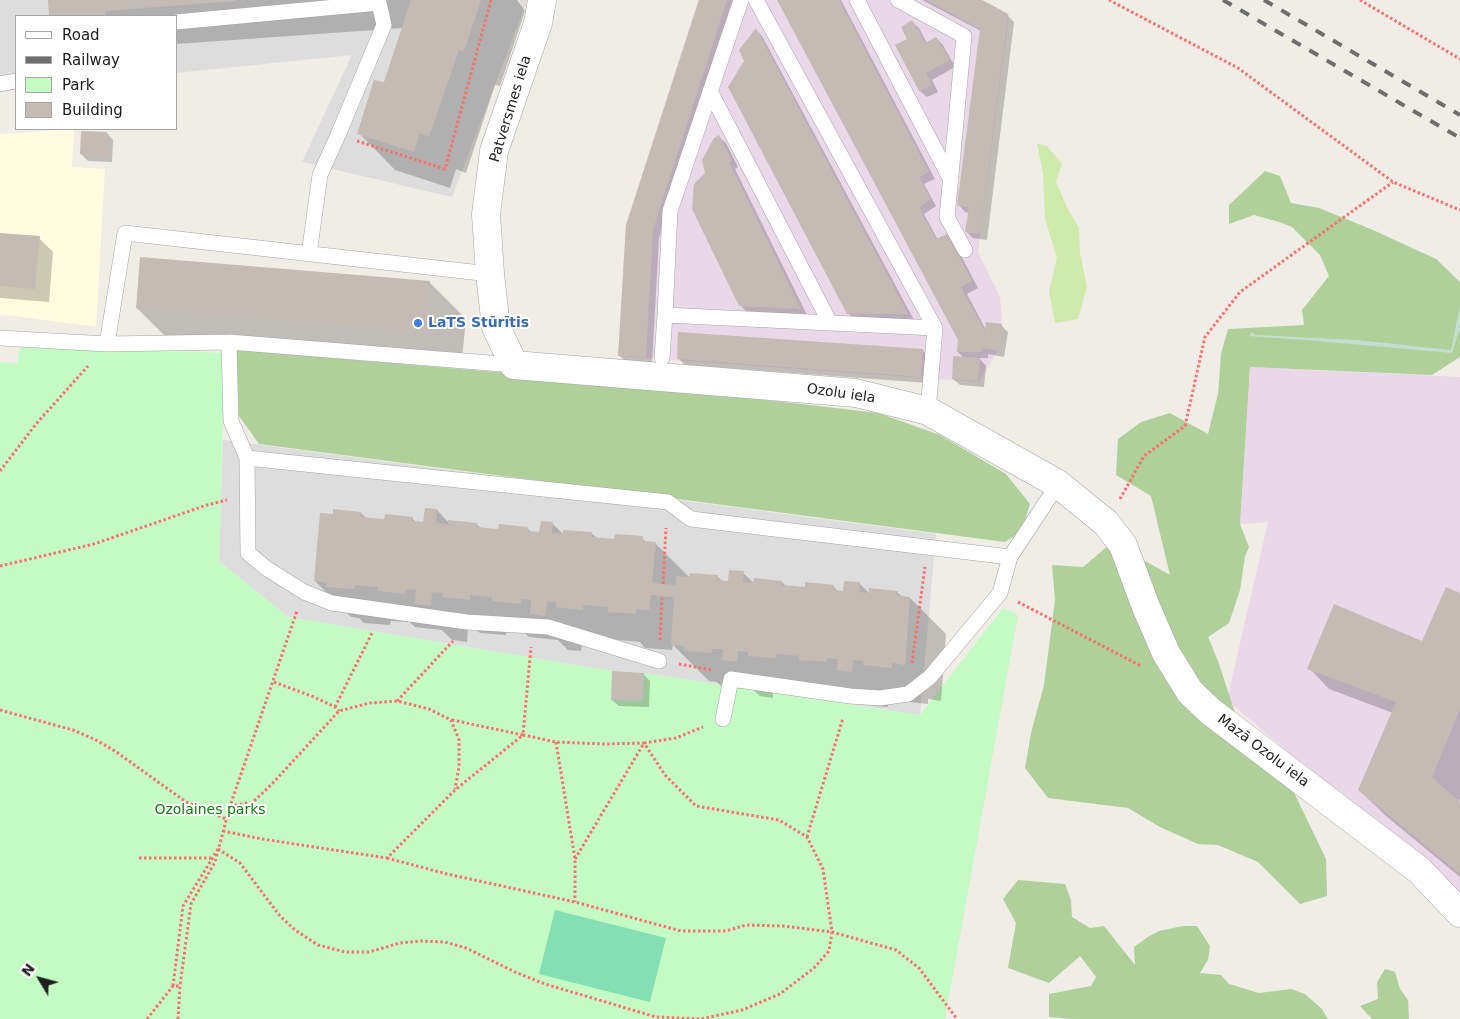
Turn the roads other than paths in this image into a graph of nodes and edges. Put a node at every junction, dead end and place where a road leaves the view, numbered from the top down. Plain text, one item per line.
1 (542, 0) edge
2 (740, 0) edge
3 (756, 0) edge
4 (857, 0) edge
5 (898, 0) edge
6 (320, 4) edge
7 (178, 22) edge
8 (15, 81) edge
9 (0, 84) edge
10 (710, 91) junction
11 (951, 180) junction
12 (965, 250) dead end
13 (308, 254) junction
14 (490, 274) junction
15 (666, 315) junction
16 (830, 323) junction
17 (935, 328) junction
18 (0, 338) edge
19 (228, 342) junction
20 (107, 344) junction
21 (662, 358) dead end
22 (514, 365) junction
23 (928, 411) junction
24 (247, 458) junction
25 (1058, 484) junction
26 (1123, 545) joint
27 (1010, 557) junction
28 (659, 661) road end
29 (723, 719) road end
30 (1460, 913) edge

1 - 14 street, Patversmes iela
2 - 10 lane
3 - 17 lane
4 - 11 lane
5 - 11 lane
6 - 7 lane
6 - 13 lane
8 - 9 lane
10 - 15 lane
10 - 16 lane
11 - 12 lane
13 - 14 lane
13 - 20 lane
14 - 22 street, Patversmes iela
15 - 16 lane
15 - 21 lane
16 - 17 lane
17 - 23 lane
18 - 20 lane
19 - 20 lane
19 - 22 lane
19 - 24 lane
22 - 23 street, Ozolu iela
23 - 25 street, Ozolu iela
24 - 27 lane
24 - 28 lane
25 - 26 street, Ozolu iela
25 - 27 lane
26 - 30 street, Mazā Ozolu iela
27 - 29 lane

